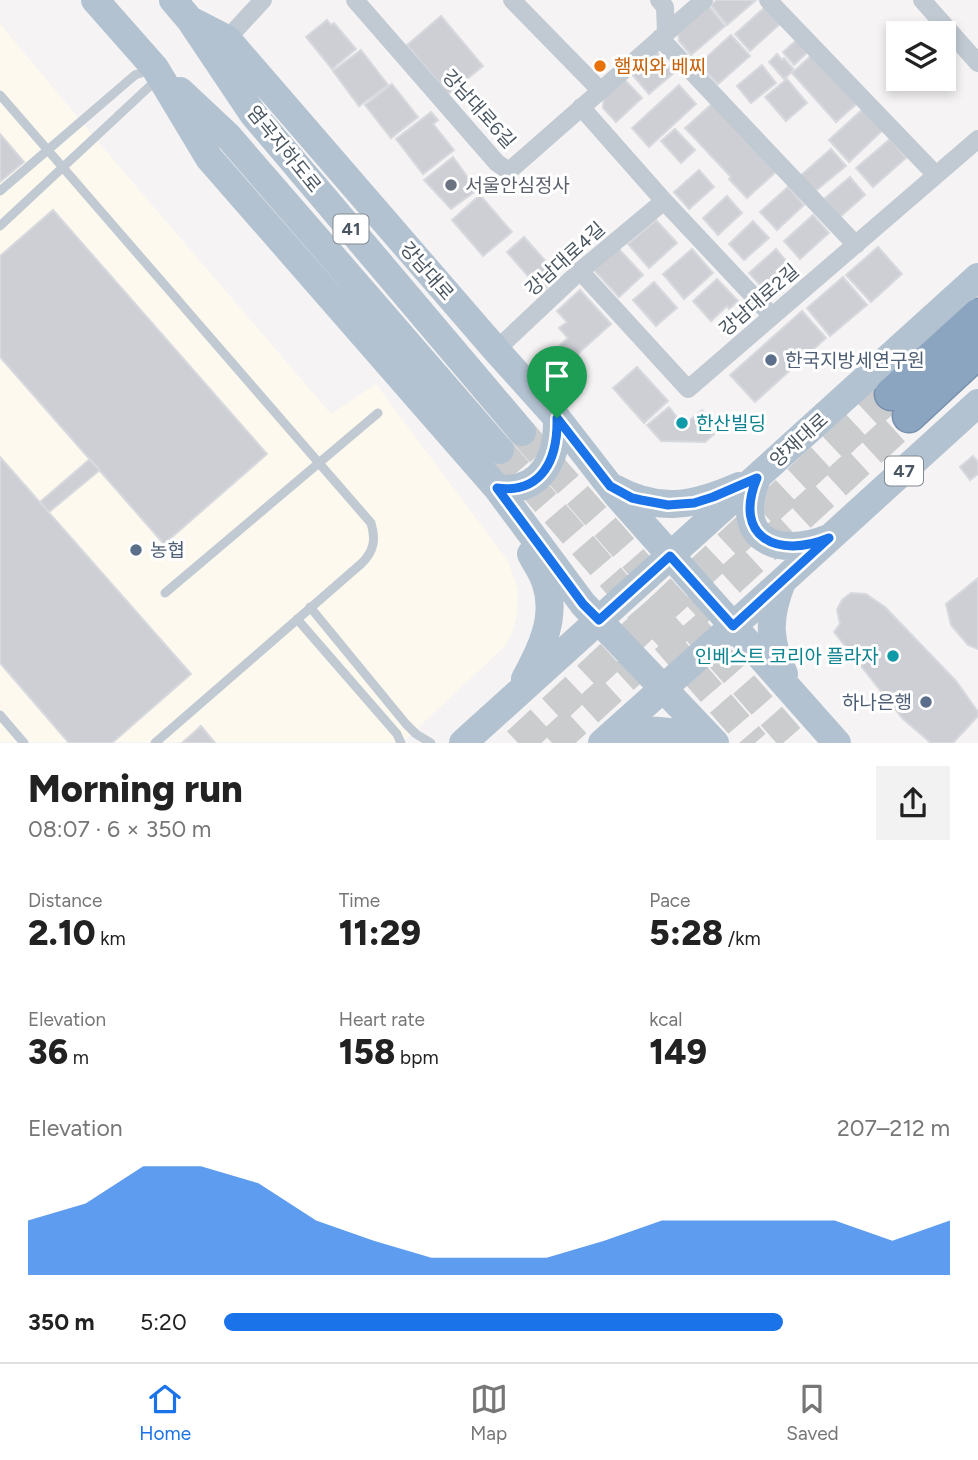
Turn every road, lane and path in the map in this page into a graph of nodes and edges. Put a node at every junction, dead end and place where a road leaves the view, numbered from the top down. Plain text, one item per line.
1 (95, 0) edge
2 (263, 0) edge
3 (355, 0) edge
4 (512, 0) edge
5 (659, 0) edge
6 (704, 0) edge
7 (768, 0) edge
8 (922, 0) edge
9 (181, 10) edge
10 (663, 36) junction
11 (227, 39) junction
12 (978, 64) edge
13 (155, 68) junction
14 (600, 90) junction
15 (0, 95) edge
16 (581, 107) junction
17 (978, 139) edge
18 (48, 150) junction
19 (63, 168) junction
20 (936, 175) junction
21 (0, 191) edge
22 (664, 201) junction
23 (0, 226) edge
24 (856, 244) junction
25 (580, 271) junction
26 (978, 277) edge
27 (978, 315) edge
28 (772, 316) junction
29 (496, 351) junction
30 (978, 352) edge
31 (978, 403) edge
32 (378, 413) dead end
33 (557, 418) junction
34 (523, 432) tunnel mouth
35 (500, 450) tunnel mouth
36 (319, 463) junction
37 (757, 478) junction
38 (610, 486) junction
39 (497, 488) junction
40 (829, 538) junction
41 (670, 556) junction
42 (782, 582) junction
43 (166, 593) dead end
44 (310, 607) junction
45 (297, 619) junction
46 (599, 620) junction
47 (733, 626) junction
48 (664, 688) junction
49 (797, 698) junction
50 (0, 715) edge
51 (488, 720) junction
52 (24, 743) edge
53 (155, 743) edge
54 (401, 743) edge
55 (432, 743) edge
56 (463, 743) edge
57 (601, 743) edge
58 (608, 743) edge
59 (705, 743) edge
60 (715, 743) edge
61 (837, 743) edge

1 - 13 main road, 41
2 - 11 street
3 - 16 street, 강남대로6길
4 - 14 street
5 - 10 street
6 - 10 street, 강남대로6길
7 - 20 street
8 - 12 street
9 - 11 main road, 강남대로
9 - 34 main road, 염곡지하도로 / 41
10 - 14 street, 강남대로6길
10 - 24 street
11 - 29 main road, 강남대로
13 - 18 lane
13 - 19 lane
13 - 35 main road, 염곡지하도로 / 41
13 - 39 main road
14 - 16 street, 강남대로6길
15 - 18 lane
16 - 22 street
17 - 20 street, 강남대로2길
18 - 19 lane
18 - 21 lane
19 - 23 lane
19 - 36 lane
20 - 24 street, 강남대로2길
22 - 25 street, 강남대로4길
22 - 28 street
24 - 28 street, 강남대로2길
25 - 28 street, 강남대로2길
25 - 29 street, 강남대로4길
26 - 37 main road, 양재대로
27 - 30 highway
29 - 33 main road, 강남대로
31 - 40 main road, 47
32 - 36 lane
33 - 38 main road, 강남대로
33 - 39 main road
36 - 43 lane
36 - 44 lane
37 - 38 main road
37 - 40 main road
37 - 41 main road, 양재대로
38 - 41 main road, 강남대로
39 - 46 main road
39 - 51 main road
40 - 42 main road, 47
41 - 46 main road, 양재대로
41 - 47 main road, 강남대로
42 - 47 main road, 47
42 - 49 main road
44 - 45 lane
44 - 55 lane
45 - 53 lane
45 - 54 lane
46 - 48 main road
46 - 51 main road, 양재대로
47 - 48 main road, 47
47 - 49 main road, 강남대로
48 - 57 main road, 47
48 - 60 main road
49 - 61 main road
50 - 52 lane
51 - 56 main road, 양재대로
58 - 59 main road

